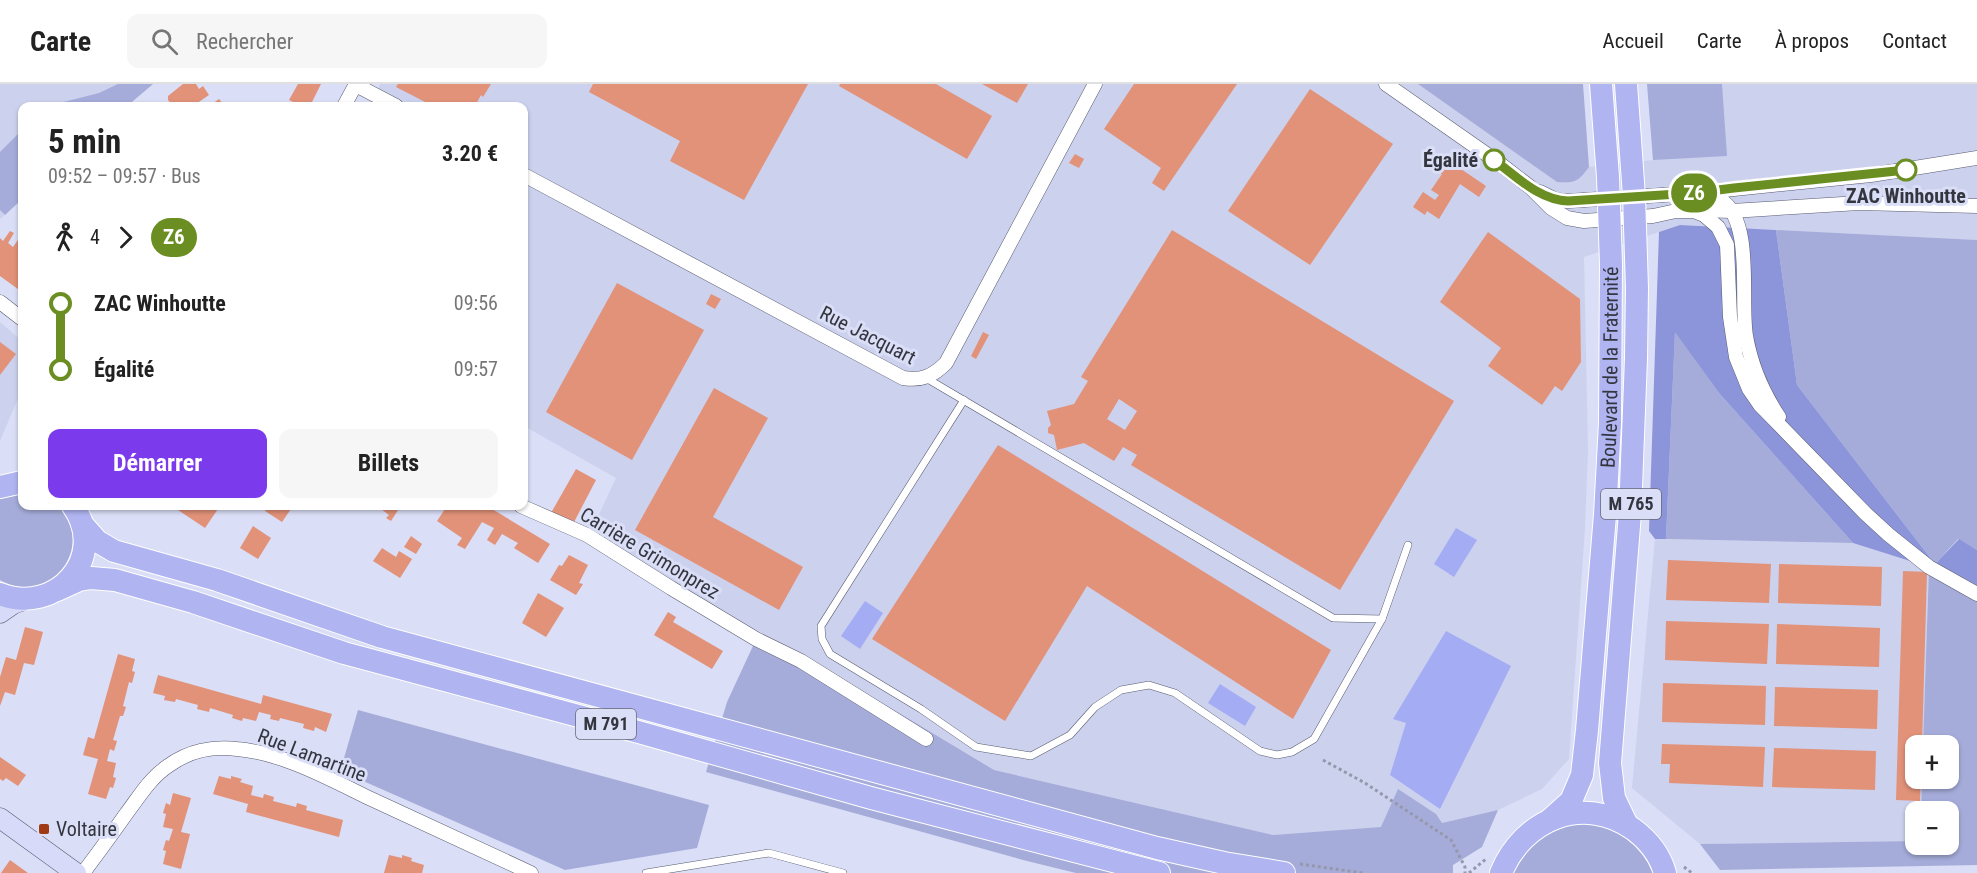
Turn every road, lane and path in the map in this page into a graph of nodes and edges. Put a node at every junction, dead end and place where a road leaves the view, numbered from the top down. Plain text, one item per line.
1 (356, 84) edge
2 (1095, 84) edge
3 (1386, 84) edge
4 (1601, 84) edge
5 (1626, 84) edge
6 (346, 102) edge
7 (389, 102) edge
8 (1977, 158) edge
9 (528, 176) edge
10 (1530, 187) junction
11 (1694, 193) junction
12 (1977, 206) edge
13 (1634, 207) junction
14 (1609, 208) junction
15 (1688, 210) junction
16 (1732, 211) junction
17 (0, 302) edge
18 (18, 316) edge
19 (926, 378) junction
20 (964, 400) junction
21 (1803, 449) junction
22 (528, 509) edge
23 (78, 513) edge
24 (1408, 545) dead end
25 (57, 590) junction
26 (0, 594) edge
27 (1977, 594) edge
28 (24, 600) junction
29 (0, 613) edge
30 (1382, 619) junction
31 (926, 739) dead end
32 (1323, 760) dead end
33 (0, 818) edge
34 (1551, 819) junction
35 (1627, 825) junction
36 (1661, 864) edge
37 (1490, 870) edge
38 (76, 873) edge
39 (83, 873) edge
40 (531, 873) edge
41 (646, 873) edge
42 (843, 873) edge
43 (1159, 873) edge
44 (1284, 873) edge
45 (1465, 873) edge
46 (1672, 873) edge

1 - 6 street
1 - 7 street
2 - 19 street, Rue Jacquart
3 - 10 street
4 - 14 main road, Boulevard de la Fraternité / M 765
5 - 13 main road, Boulevard de la Fraternité / M 765
8 - 11 street
9 - 19 street, Rue Jacquart
10 - 14 street
10 - 14 street
11 - 13 street
11 - 16 street
12 - 16 street
13 - 14 street
13 - 14 street
13 - 15 street
13 - 35 main road, Boulevard de la Fraternité / M 765
14 - 34 main road, Boulevard de la Fraternité / M 765
15 - 16 street
15 - 21 street
16 - 21 street
17 - 18 street
19 - 20 lane
20 - 30 lane
20 - 30 lane
21 - 27 street
22 - 31 street, Carrière Grimonprez
23 - 25 main road
23 - 44 main road, M 791
24 - 30 lane
25 - 28 main road
25 - 43 main road, M 791
26 - 28 main road
28 - 29 street
32 - 45 path
33 - 38 street
34 - 35 main road
34 - 37 main road
35 - 36 main road
36 - 46 main road
39 - 40 street, Rue Lamartine
41 - 42 lane

